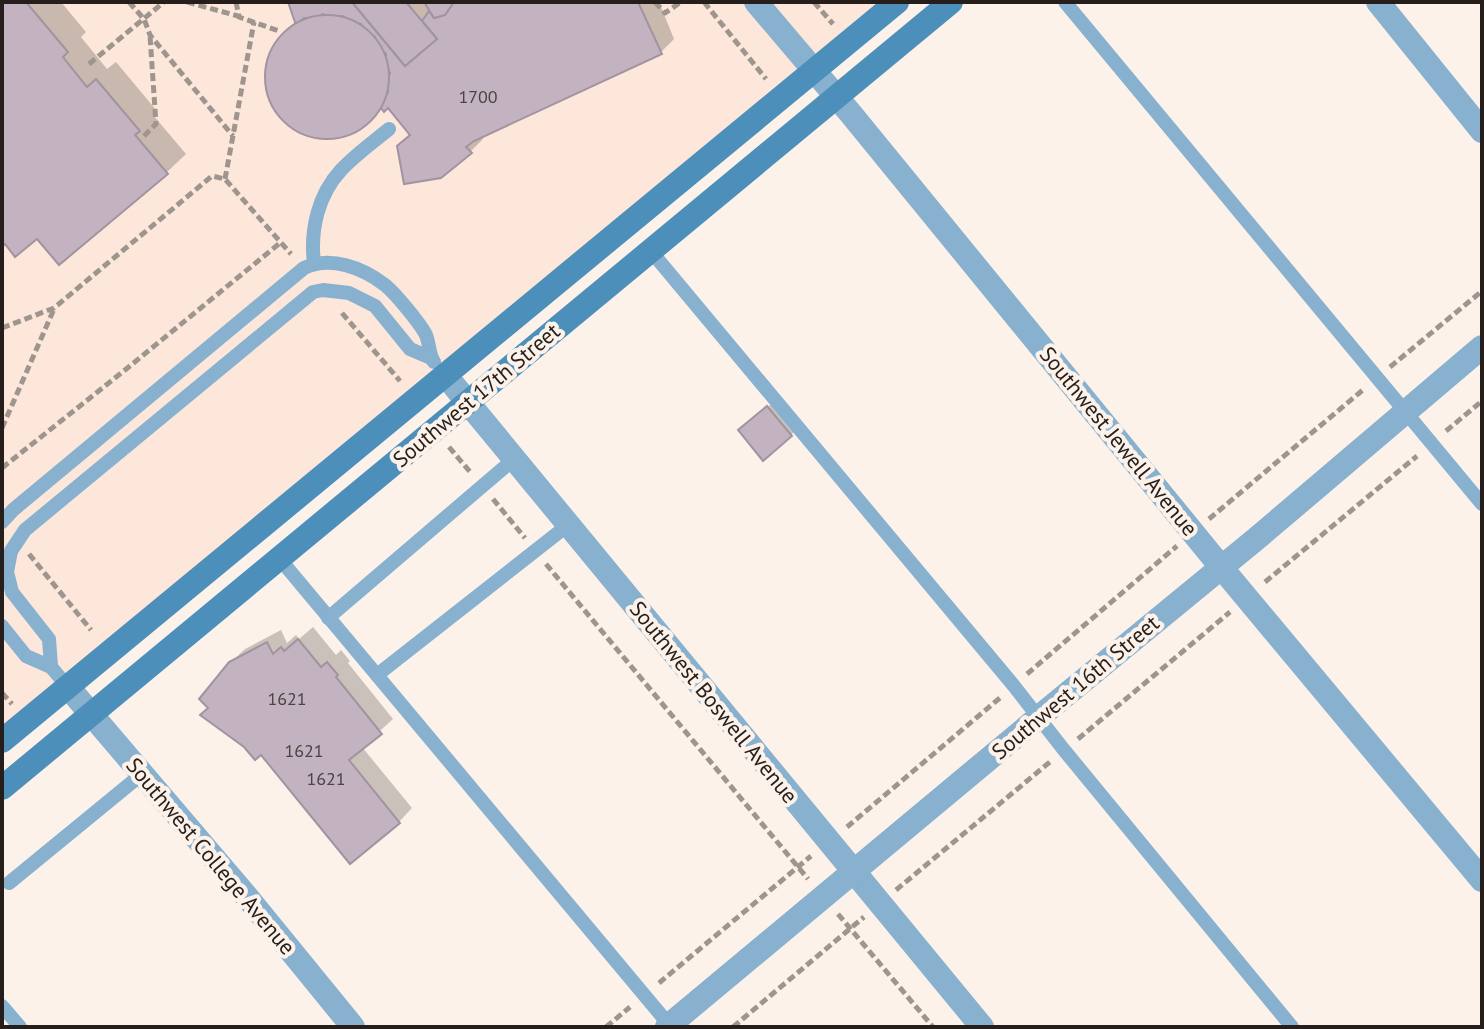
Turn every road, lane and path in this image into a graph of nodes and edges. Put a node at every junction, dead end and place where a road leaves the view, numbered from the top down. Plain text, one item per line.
1 (164, 2) edge
2 (187, 2) edge
3 (236, 2) edge
4 (655, 2) edge
5 (681, 2) edge
6 (704, 2) edge
7 (756, 2) edge
8 (814, 2) edge
9 (897, 2) edge
10 (951, 2) edge
11 (1065, 2) edge
12 (1378, 2) edge
13 (133, 4) edge
14 (239, 17) junction
15 (144, 19) junction
16 (254, 22) junction
17 (833, 24) dead end
18 (279, 31) dead end
19 (150, 35) junction
20 (89, 64) dead end
21 (814, 71) junction
22 (774, 88) dead end
23 (836, 97) junction
24 (389, 129) dead end
25 (1482, 131) edge
26 (144, 136) dead end
27 (233, 136) junction
28 (225, 179) junction
29 (280, 243) junction
30 (650, 250) junction
31 (309, 266) junction
32 (323, 290) junction
33 (1482, 291) edge
34 (54, 308) junction
35 (2, 328) edge
36 (1482, 347) edge
37 (438, 367) junction
38 (1377, 378) junction
39 (1482, 401) edge
40 (413, 403) junction
41 (468, 403) junction
42 (1405, 411) junction
43 (2, 428) edge
44 (434, 430) junction
45 (1432, 443) junction
46 (514, 459) junction
47 (2, 468) edge
48 (482, 487) junction
49 (1482, 504) edge
50 (2, 522) edge
51 (568, 525) junction
52 (1194, 532) junction
53 (17, 541) junction
54 (537, 552) junction
55 (279, 558) junction
56 (1221, 567) junction
57 (1247, 598) junction
58 (328, 618) junction
59 (2, 626) edge
60 (91, 630) dead end
61 (51, 667) junction
62 (377, 675) junction
63 (1014, 686) junction
64 (68, 687) junction
65 (91, 715) junction
66 (1039, 717) junction
67 (2, 741) edge
68 (1064, 750) junction
69 (142, 774) junction
70 (2, 788) edge
71 (829, 842) junction
72 (798, 867) junction
73 (853, 873) junction
74 (1482, 880) edge
75 (9, 883) dead end
76 (823, 897) junction
77 (880, 904) junction
78 (850, 929) junction
79 (644, 995) junction
80 (2, 1006) edge
81 (669, 1026) edge
82 (20, 1027) edge
83 (353, 1027) edge
84 (606, 1027) edge
85 (733, 1027) edge
86 (933, 1027) edge
87 (982, 1027) edge
88 (1292, 1027) edge

1 - 15 path
2 - 14 path
3 - 14 path
4 - 5 path
6 - 22 path
7 - 21 street, Southwest Jewell Avenue
8 - 17 path
9 - 21 main road, Southwest 17th Street
10 - 23 main road, Southwest 17th Street
11 - 38 lane
12 - 25 street
13 - 15 path
14 - 16 path
15 - 19 path
15 - 20 path
16 - 18 path
16 - 27 path
19 - 26 path
19 - 27 path
21 - 23 street, Southwest Jewell Avenue
21 - 37 main road, Southwest 17th Street
23 - 30 main road, Southwest 17th Street
23 - 52 street, Southwest Jewell Avenue
24 - 31 lane
27 - 28 path
28 - 29 path
28 - 34 path
29 - 31 path
29 - 47 path
30 - 41 main road, Southwest 17th Street
30 - 63 lane
31 - 37 lane
31 - 50 lane
32 - 37 lane
32 - 40 path
32 - 53 lane
33 - 38 path
34 - 35 path
34 - 43 path
36 - 42 street, Southwest 16th Street
37 - 40 main road, Southwest 17th Street
37 - 41 street, Southwest Boswell Avenue
38 - 42 lane
38 - 52 path
39 - 45 path
40 - 64 main road, Southwest 17th Street
41 - 44 main road, Southwest 17th Street
41 - 46 street, Southwest Boswell Avenue
42 - 45 lane
42 - 56 street, Southwest 16th Street
44 - 48 path
44 - 55 main road, Southwest 17th Street
45 - 49 lane
45 - 57 path
46 - 48 lane
46 - 51 street, Southwest Boswell Avenue
48 - 54 path
48 - 58 lane
51 - 54 lane
51 - 71 street, Southwest Boswell Avenue
52 - 56 street, Southwest Jewell Avenue
52 - 63 path
53 - 60 path
53 - 61 lane
54 - 62 lane
54 - 72 path
55 - 58 lane
55 - 65 main road, Southwest 17th Street
56 - 57 street, Southwest Jewell Avenue
56 - 66 street, Southwest 16th Street
57 - 68 path
57 - 74 street, Southwest Jewell Avenue
58 - 62 lane
59 - 61 lane
61 - 64 lane
62 - 79 lane
63 - 66 lane
63 - 71 path
64 - 65 street, Southwest College Avenue
64 - 67 main road, Southwest 17th Street
65 - 69 street, Southwest College Avenue
65 - 70 main road, Southwest 17th Street
66 - 68 lane
66 - 73 street, Southwest 16th Street
68 - 77 path
68 - 88 lane
69 - 75 lane
69 - 83 street, Southwest College Avenue
71 - 72 path
71 - 73 street, Southwest Boswell Avenue
72 - 76 path
72 - 79 path
73 - 76 street, Southwest 16th Street
73 - 77 street, Southwest Boswell Avenue
76 - 78 path
76 - 81 street, Southwest 16th Street
77 - 78 path
77 - 87 street, Southwest Boswell Avenue
78 - 85 path
78 - 86 path
79 - 81 lane
79 - 84 path
80 - 82 lane

